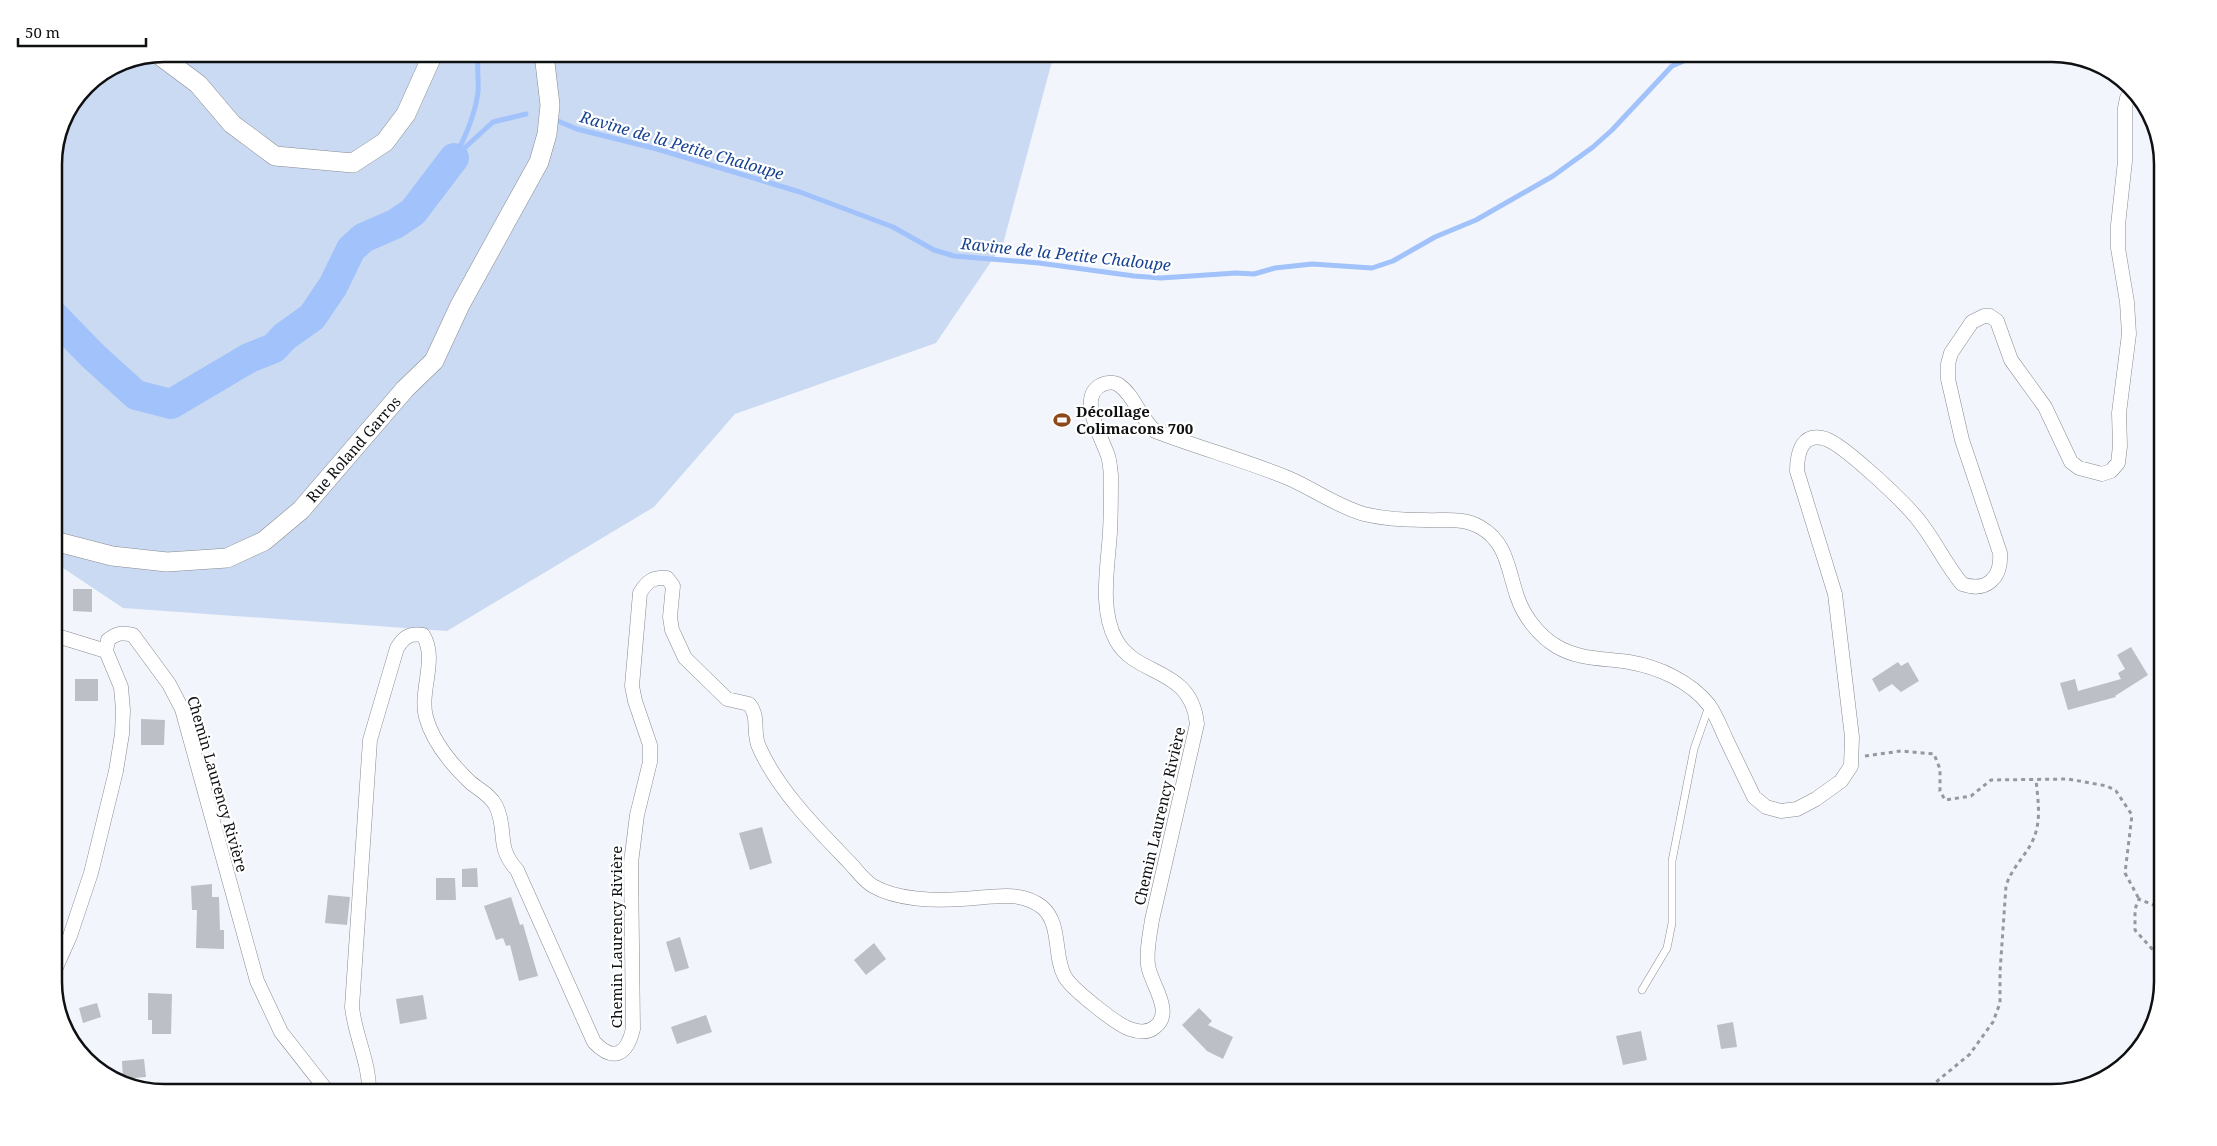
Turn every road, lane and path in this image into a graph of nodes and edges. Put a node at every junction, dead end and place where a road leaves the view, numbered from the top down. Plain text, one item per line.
1 (170, 63) edge
2 (429, 63) edge
3 (545, 63) edge
4 (2129, 97) edge
5 (63, 543) edge
6 (63, 638) edge
7 (106, 651) junction
8 (1709, 705) junction
9 (1852, 757) junction
10 (2036, 780) junction
11 (2139, 899) junction
12 (2154, 905) edge
13 (2154, 951) edge
14 (63, 952) edge
15 (1642, 990) dead end
16 (322, 1084) edge
17 (370, 1084) edge
18 (1934, 1084) edge

1 - 2 main road
3 - 5 main road, Rue Roland Garros
4 - 9 street, Chemin Laurency Rivière
6 - 7 street
7 - 14 street
7 - 16 street, Chemin Laurency Rivière
8 - 9 street, Chemin Laurency Rivière
8 - 15 lane
8 - 17 street, Chemin Laurency Rivière
9 - 10 path
10 - 11 path
10 - 18 path
11 - 12 path
11 - 13 path

